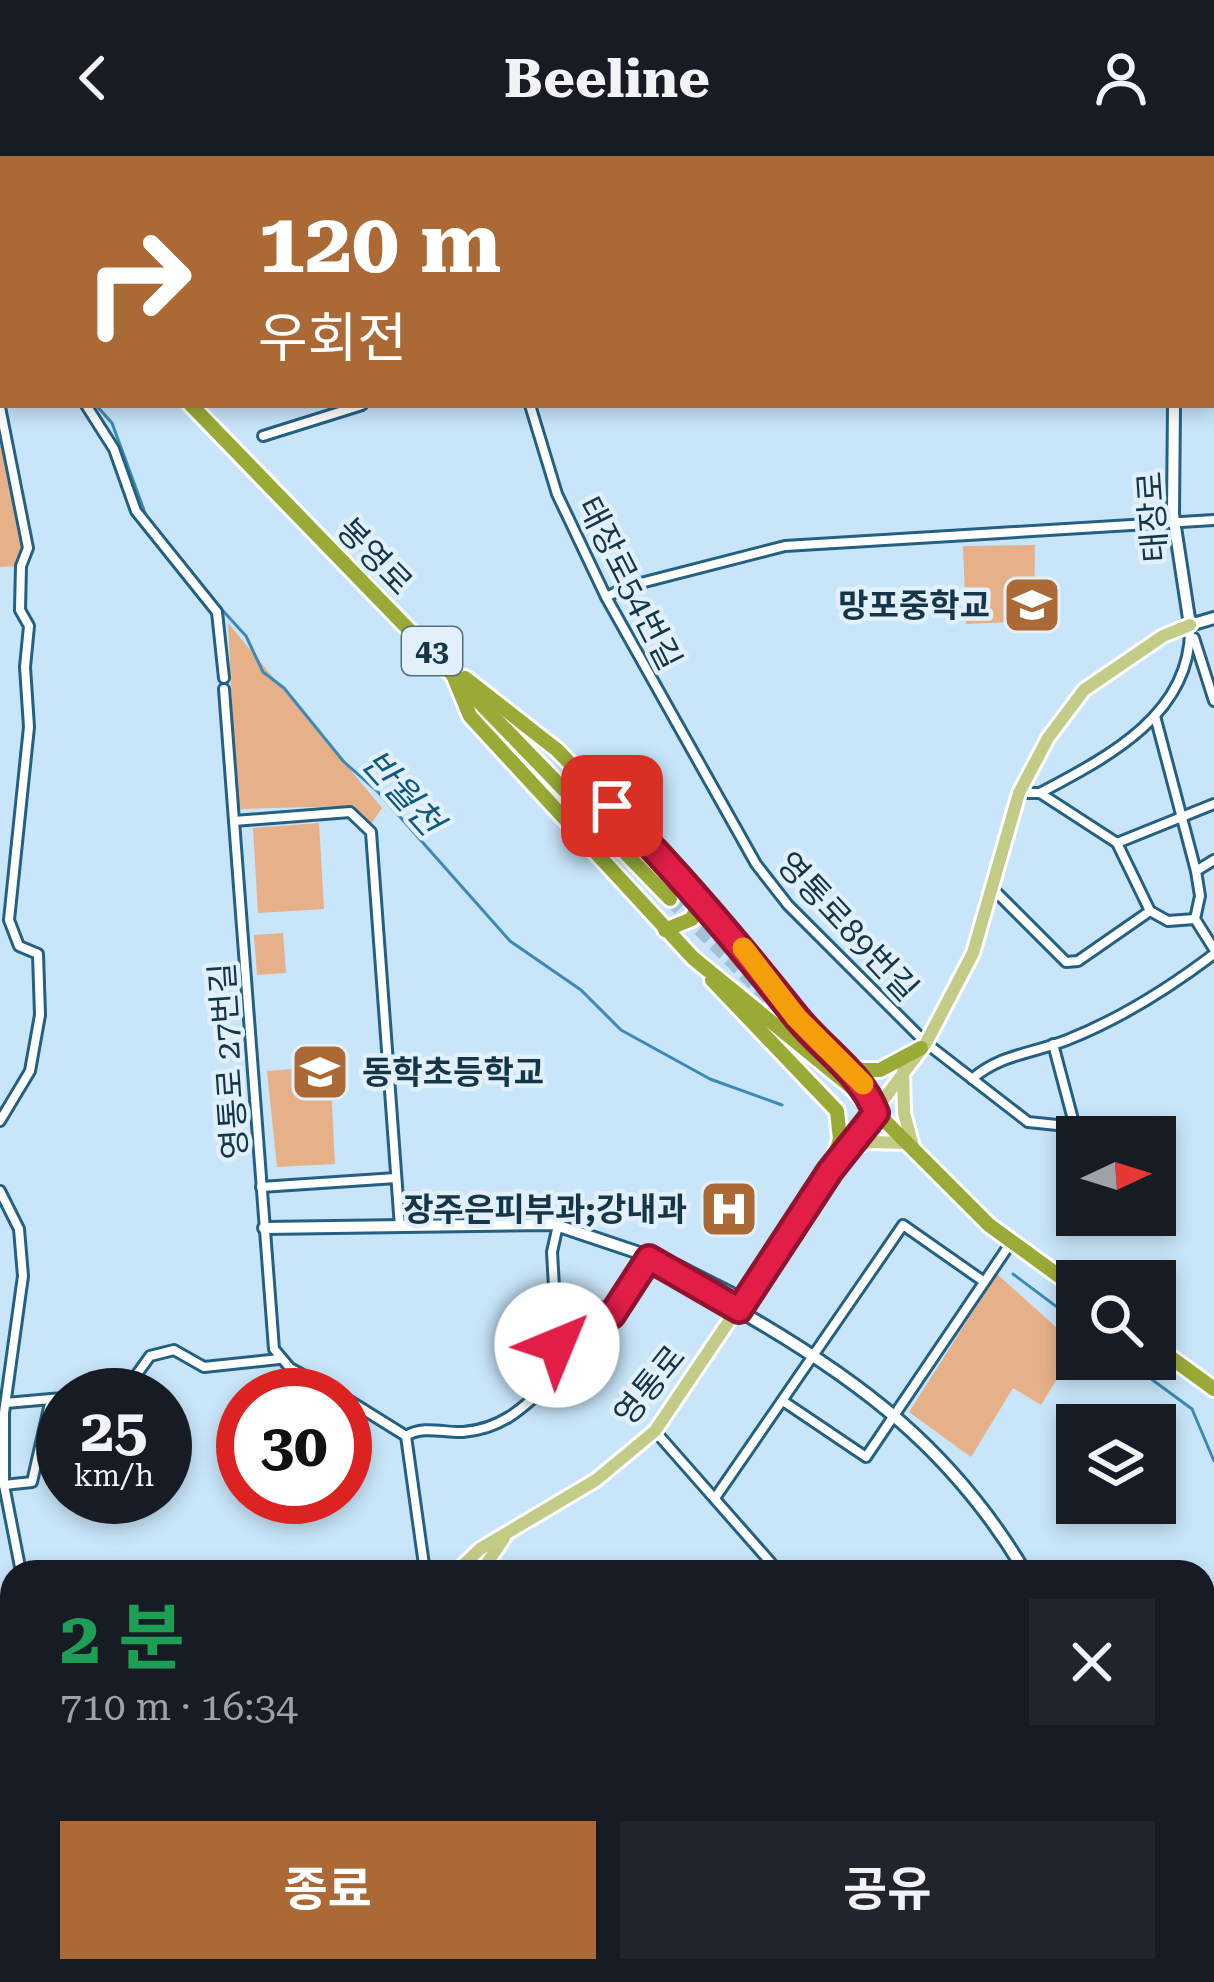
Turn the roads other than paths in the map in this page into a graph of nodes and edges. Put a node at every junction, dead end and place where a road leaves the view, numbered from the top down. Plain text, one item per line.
1 (0, 408) edge
2 (88, 408) edge
3 (194, 408) edge
4 (352, 408) edge
5 (531, 408) edge
6 (1174, 408) edge
7 (263, 436) dead end
8 (1214, 520) edge
9 (1175, 523) junction
10 (607, 597) junction
11 (1214, 618) edge
12 (1190, 625) junction
13 (451, 670) junction
14 (224, 677) dead end
15 (224, 689) dead end
16 (1214, 701) edge
17 (1155, 716) junction
18 (706, 776) joint
19 (1040, 793) junction
20 (1019, 794) junction
21 (1214, 804) edge
22 (1184, 816) junction
23 (234, 821) junction
24 (1117, 843) junction
25 (1214, 860) edge
26 (1196, 871) junction
27 (688, 884) junction
28 (993, 889) junction
29 (670, 899) tunnel mouth
30 (1150, 911) junction
31 (1195, 919) junction
32 (665, 930) junction
33 (1214, 951) edge
34 (693, 958) junction
35 (1053, 1044) junction
36 (924, 1045) junction
37 (847, 1070) junction
38 (903, 1071) junction
39 (972, 1079) junction
40 (876, 1113) junction
41 (1072, 1116) edge
42 (0, 1121) edge
43 (1056, 1125) edge
44 (911, 1147) junction
45 (845, 1150) junction
46 (830, 1171) junction
47 (396, 1178) junction
48 (261, 1186) junction
49 (0, 1191) edge
50 (558, 1225) junction
51 (400, 1227) junction
52 (265, 1228) junction
53 (1012, 1241) junction
54 (776, 1255) junction
55 (649, 1258) junction
56 (1056, 1273) edge
57 (983, 1281) junction
58 (718, 1286) junction
59 (742, 1305) junction
60 (554, 1317) junction
61 (812, 1358) junction
62 (279, 1359) junction
63 (1176, 1361) edge
64 (141, 1368) edge
65 (294, 1368) edge
66 (1214, 1389) edge
67 (782, 1401) junction
68 (36, 1402) edge
69 (3, 1409) edge
70 (372, 1413) edge
71 (896, 1413) junction
72 (656, 1431) junction
73 (410, 1433) junction
74 (36, 1465) edge
75 (4, 1485) junction
76 (716, 1498) junction
77 (509, 1530) junction
78 (19, 1560) edge
79 (424, 1560) edge
80 (470, 1560) edge
81 (489, 1560) edge
82 (769, 1560) edge
83 (1018, 1560) edge

1 - 42 street
2 - 14 street
3 - 13 highway, 봉영로 / 43
4 - 7 street
5 - 10 street, 태장로54번길
6 - 9 street, 태장로
8 - 9 street
9 - 10 street
9 - 12 street, 태장로
10 - 18 street, 태장로54번길
11 - 12 street, 영통로
12 - 16 street
12 - 17 street
12 - 20 main road, 영통로
13 - 27 highway
13 - 29 highway, 봉영로 / 43
13 - 32 highway
15 - 23 street, 영통로 27번길
17 - 19 street
17 - 22 street
18 - 36 street, 영통로89번길
19 - 20 street
19 - 24 street
20 - 28 main road, 영통로
21 - 22 street
22 - 24 street
22 - 26 street
23 - 47 street
23 - 48 street, 영통로 27번길
24 - 30 street
25 - 26 street
26 - 31 street
27 - 32 highway
27 - 37 highway
28 - 30 street
28 - 36 main road, 영통로
30 - 31 street
31 - 33 street
32 - 34 highway
33 - 35 street
34 - 40 highway
34 - 46 highway
35 - 39 street
35 - 41 street
36 - 37 highway
36 - 38 main road, 영통로
36 - 39 street, 영통로89번길
37 - 40 highway
38 - 40 main road, 영통로
38 - 44 main road
39 - 43 street, 영통로89번길
40 - 44 highway
40 - 45 main road, 영통로
44 - 45 main road
44 - 53 highway
45 - 46 main road, 영통로
46 - 54 main road, 영통로
47 - 48 street
47 - 51 street
48 - 52 street, 영통로 27번길
49 - 69 street
50 - 51 street
50 - 55 street
50 - 60 street
51 - 52 street
52 - 62 street, 영통로 27번길
53 - 56 highway
53 - 57 street
54 - 58 street
54 - 59 main road, 영통로
55 - 58 street
55 - 59 street
55 - 60 street
57 - 61 street
57 - 71 street
58 - 59 street
59 - 61 street
59 - 72 main road, 영통로
60 - 73 street
61 - 67 street
61 - 71 street
62 - 64 street
62 - 65 street
63 - 66 highway
67 - 71 street
67 - 76 street
68 - 69 street
69 - 75 street
70 - 73 street
71 - 83 street
72 - 76 street
72 - 77 main road, 영통로
73 - 79 street
74 - 75 street
75 - 78 street
76 - 82 street
77 - 80 main road, 영통로
77 - 81 main road

